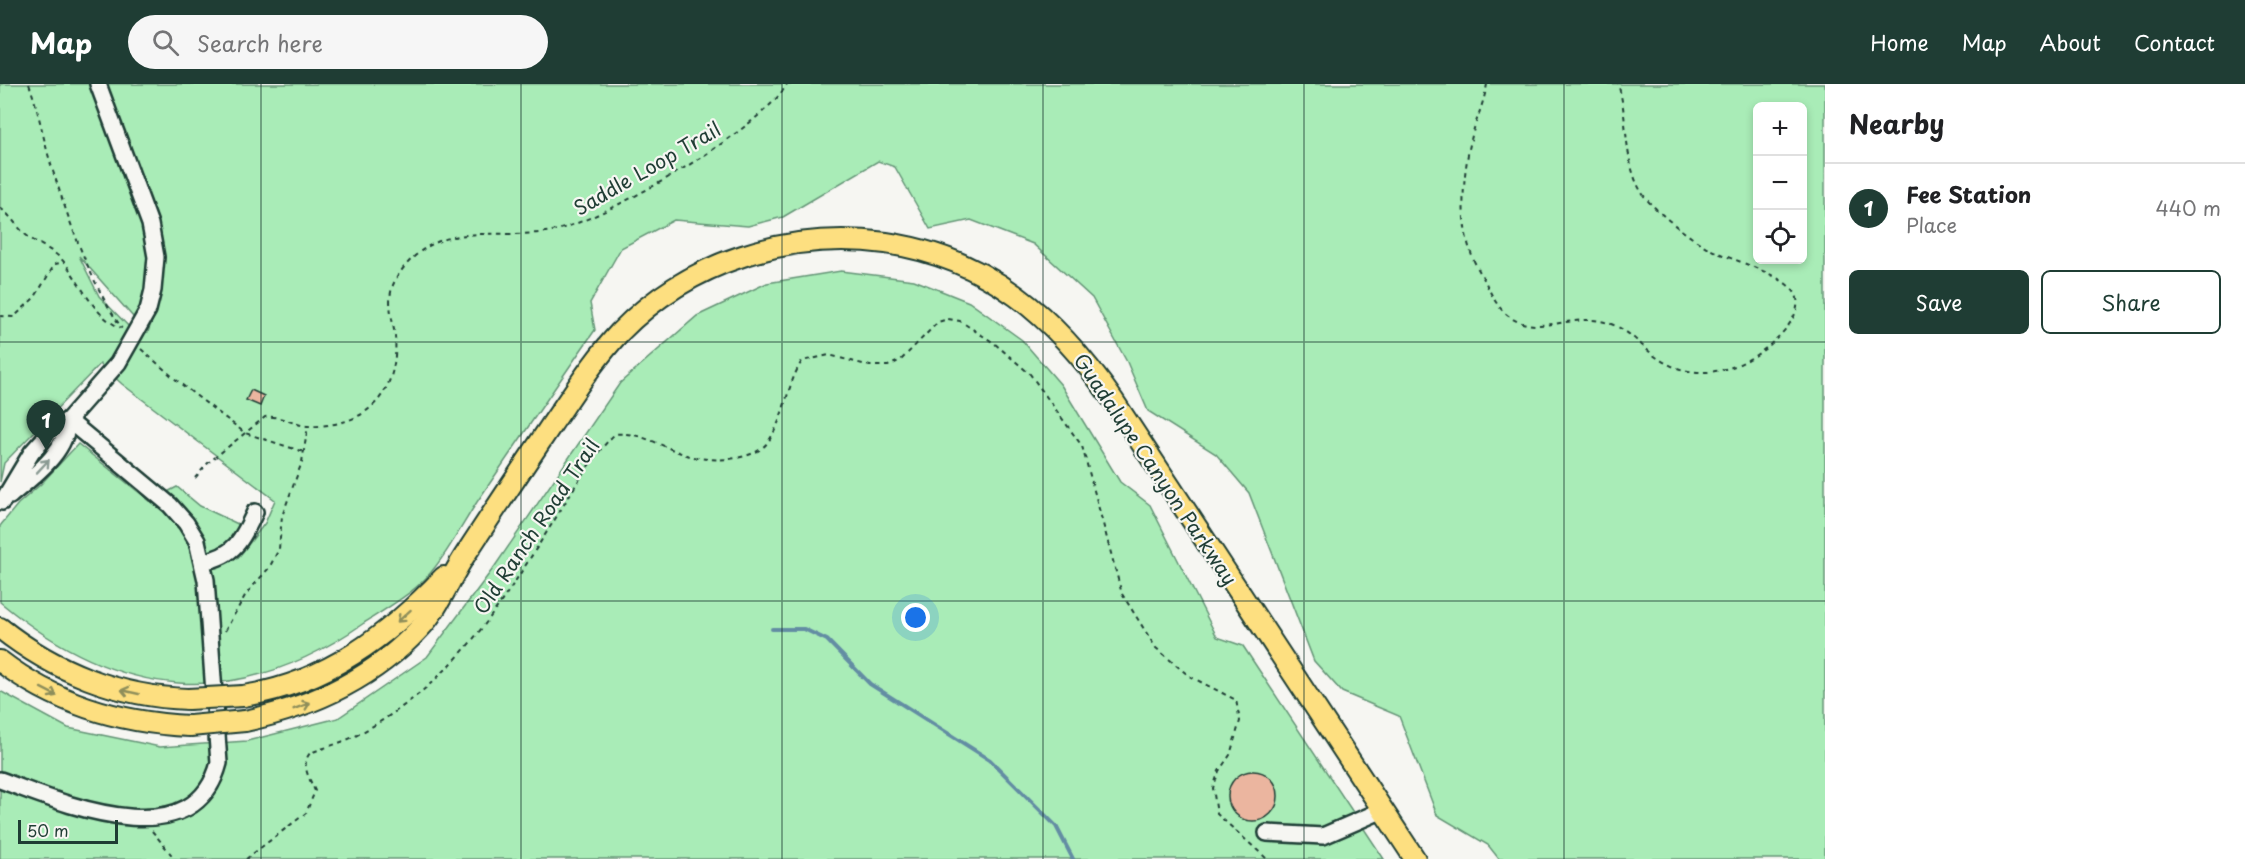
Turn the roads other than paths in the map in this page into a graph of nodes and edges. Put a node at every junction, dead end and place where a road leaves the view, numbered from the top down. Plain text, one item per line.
1 (98, 84) edge
2 (68, 420) junction
3 (1, 503) edge
4 (255, 512) dead end
5 (461, 560) junction
6 (204, 561) junction
7 (0, 628) edge
8 (0, 661) edge
9 (0, 780) edge
10 (1383, 810) junction
11 (1267, 833) dead end
12 (1415, 859) edge

1 - 2 lane
2 - 3 lane
2 - 6 lane
4 - 6 lane
5 -> 7 main road, Guadalupe Canyon Parkway, bridge
8 -> 5 main road, Guadalupe Canyon Parkway, bridge
5 - 10 main road, Guadalupe Canyon Parkway
6 - 9 lane
10 - 11 lane
10 - 12 main road, Guadalupe Canyon Parkway

